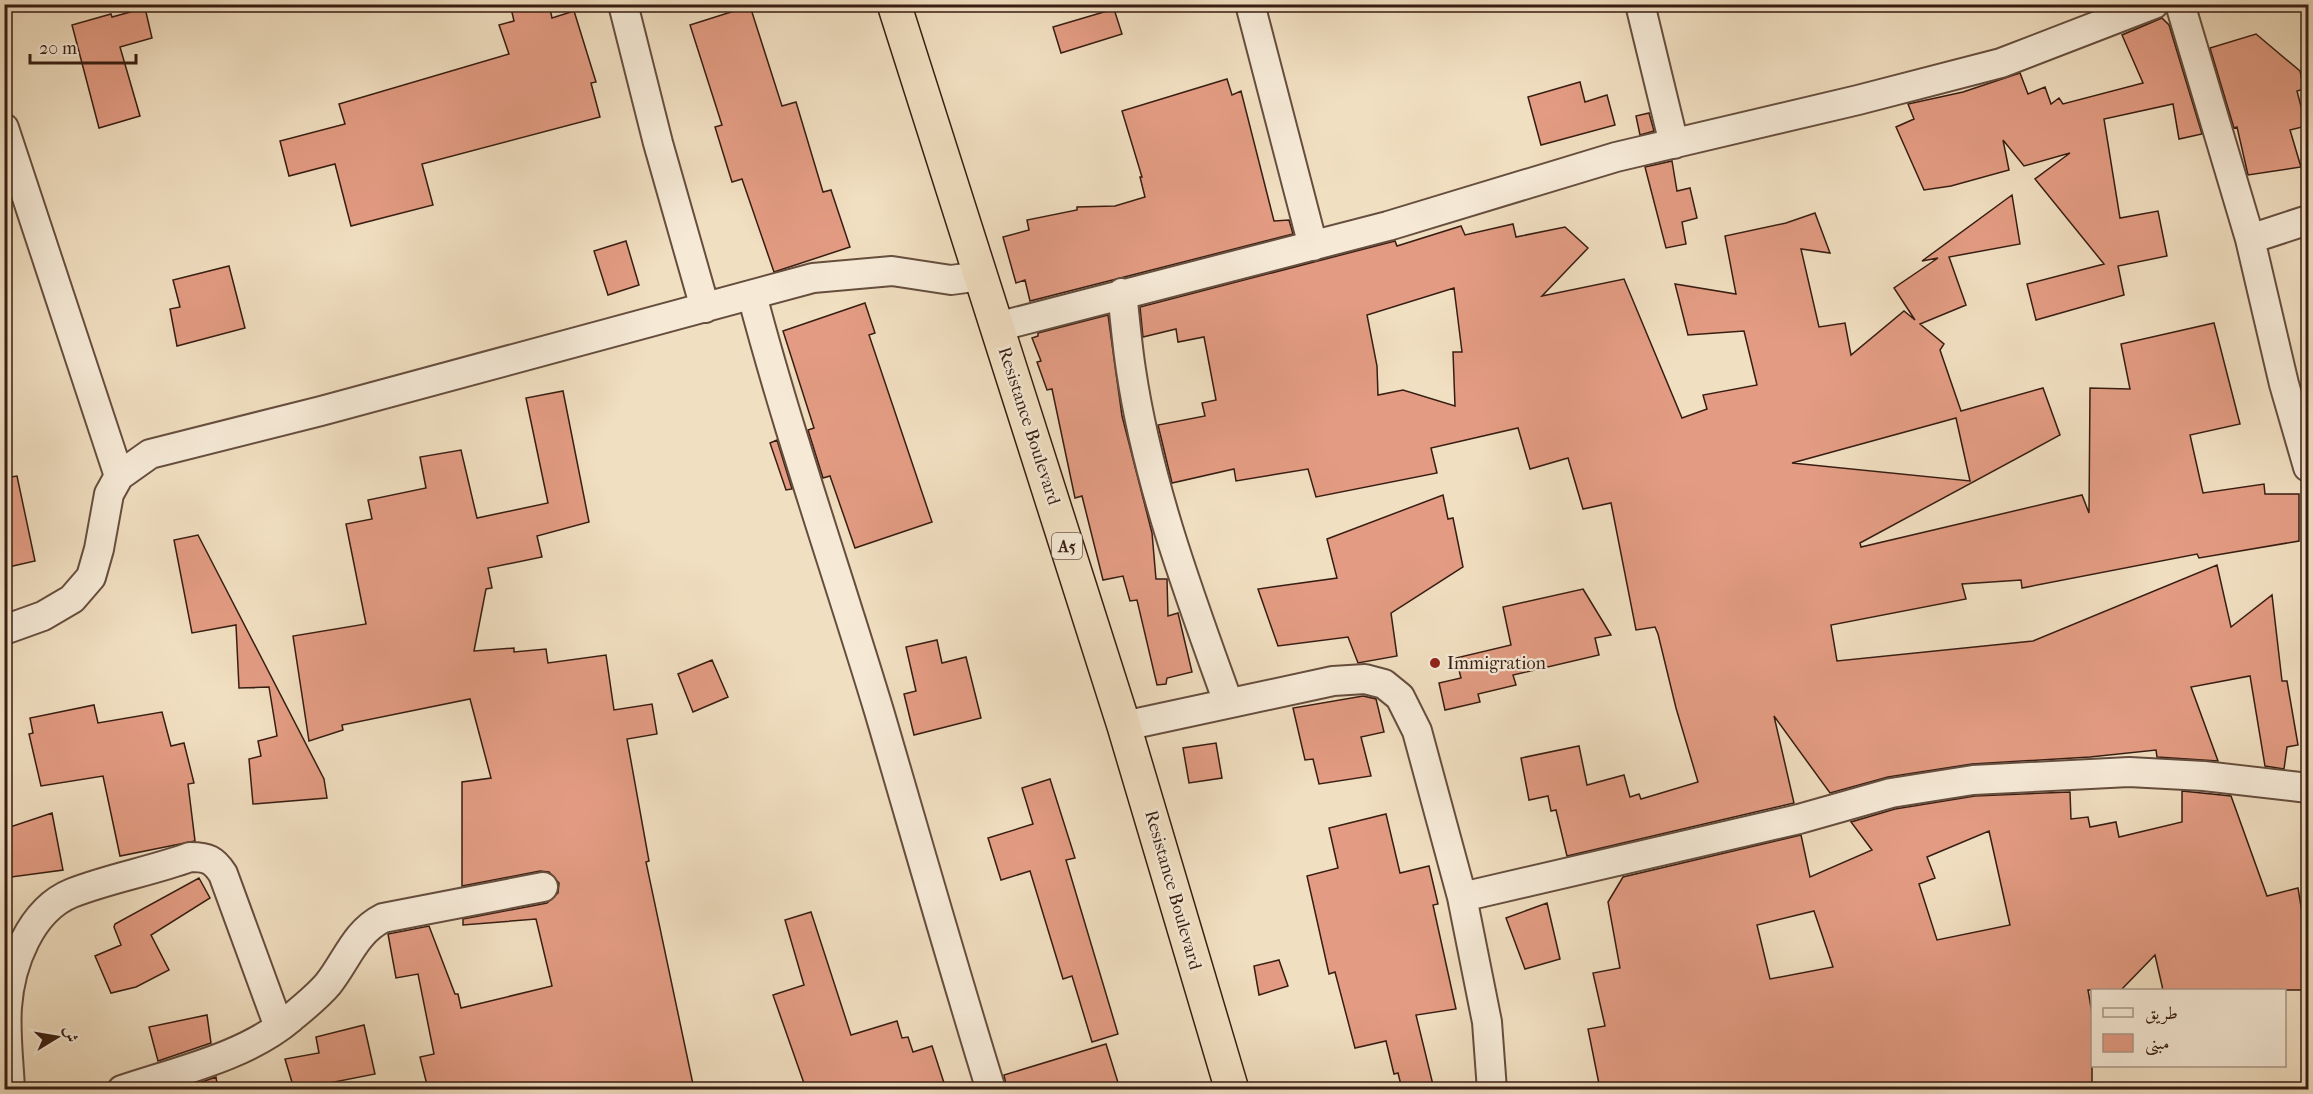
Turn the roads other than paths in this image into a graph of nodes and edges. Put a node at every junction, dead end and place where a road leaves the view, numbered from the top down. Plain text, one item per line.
1 (623, 4) edge
2 (894, 4) edge
3 (1250, 4) edge
4 (1640, 4) edge
5 (2154, 4) edge
6 (2180, 4) edge
7 (4, 128) edge
8 (1674, 144) junction
9 (2308, 220) edge
10 (2250, 239) junction
11 (1313, 246) junction
12 (981, 276) junction
13 (1122, 293) junction
14 (752, 295) junction
15 (705, 308) junction
16 (997, 327) junction
17 (2308, 467) edge
18 (118, 476) junction
19 (4, 630) edge
20 (1228, 702) junction
21 (1124, 726) junction
22 (2308, 788) edge
23 (543, 887) dead end
24 (1462, 897) junction
25 (279, 1027) junction
26 (10, 1089) edge
27 (122, 1089) edge
28 (991, 1089) edge
29 (1232, 1089) edge
30 (1492, 1089) edge

1 - 15 street
2 - 12 highway, Resistance Boulevard / A5
3 - 11 street
4 - 8 street
5 - 8 street
6 - 10 street
7 - 18 street
8 - 11 street
9 - 10 street
10 - 17 street
11 - 13 street
12 - 14 street
12 - 16 highway, Resistance Boulevard / A5
13 - 16 street
13 - 20 street
14 - 15 street
14 - 28 street
15 - 18 street
16 - 21 highway, Resistance Boulevard / A5
18 - 19 street
20 - 21 street
20 - 24 street
21 - 29 highway, Resistance Boulevard / A5
22 - 24 street
23 - 25 street
24 - 30 street
25 - 26 street
25 - 27 street

